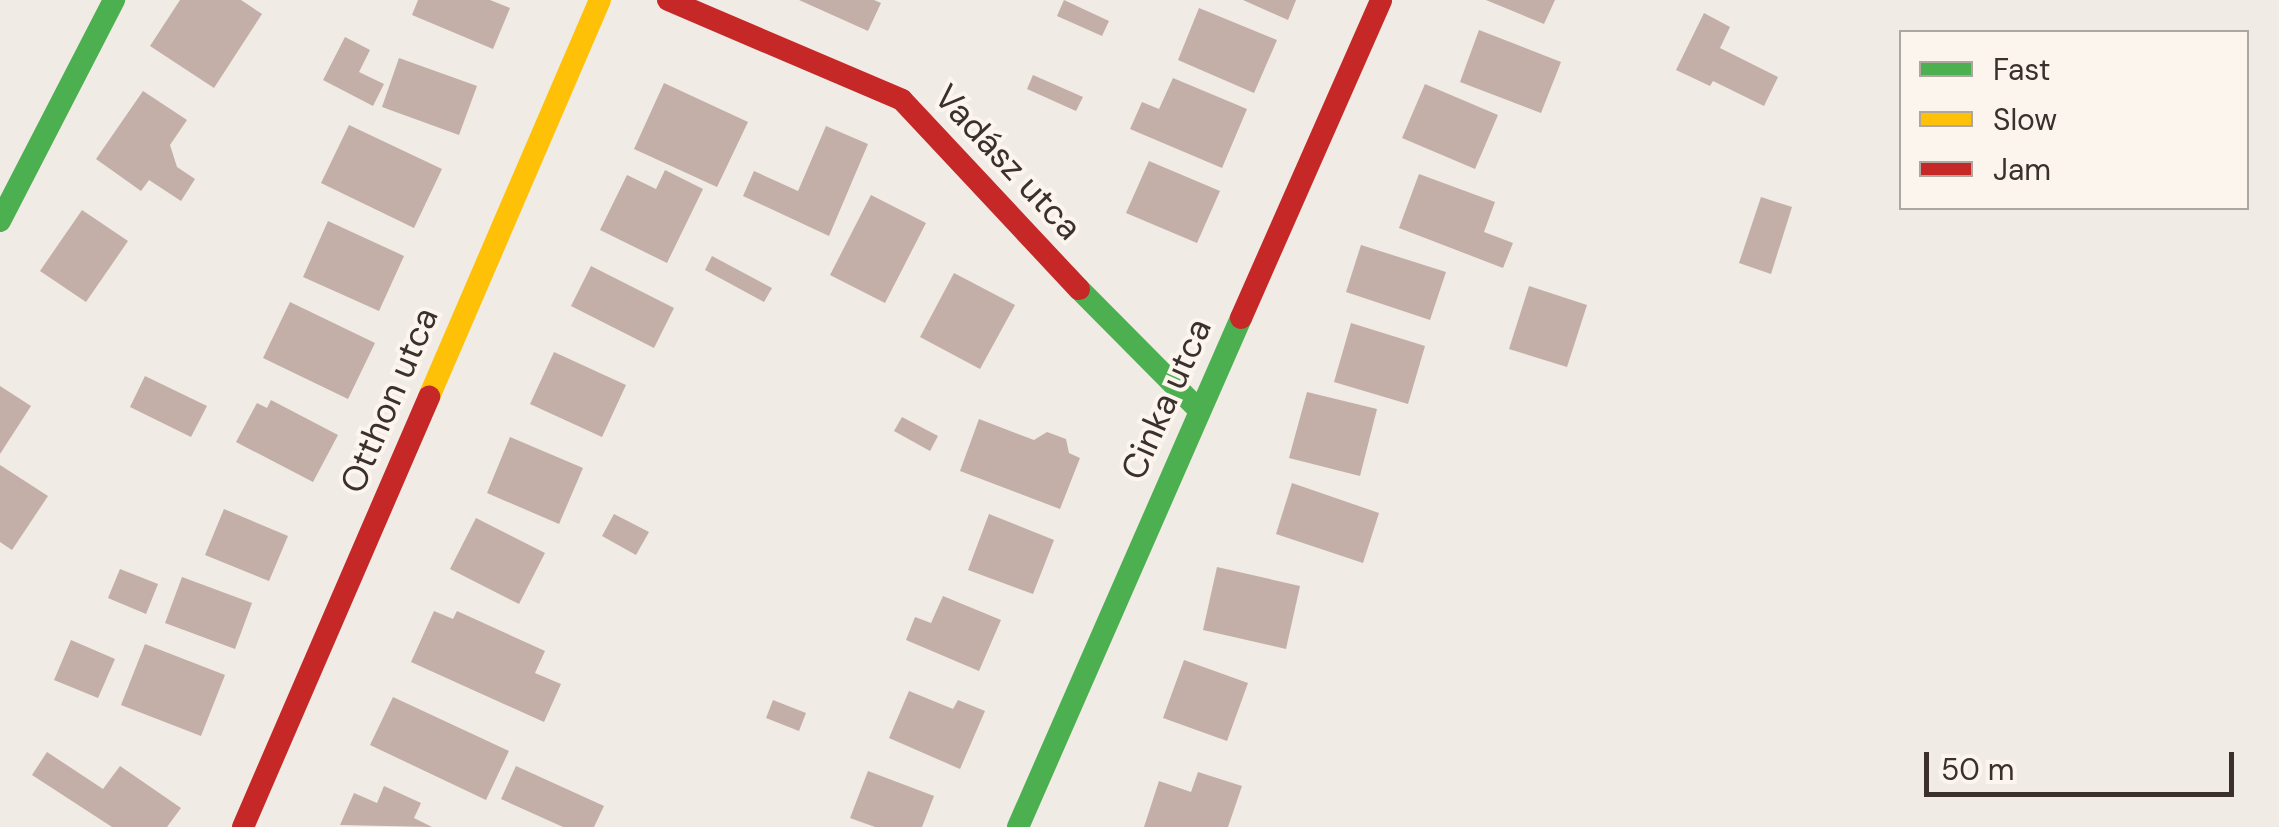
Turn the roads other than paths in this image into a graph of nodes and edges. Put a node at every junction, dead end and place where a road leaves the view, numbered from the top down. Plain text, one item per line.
1 (114, 0) edge
2 (600, 0) edge
3 (668, 0) edge
4 (1381, 0) edge
5 (0, 221) edge
6 (1199, 410) junction
7 (243, 827) edge
8 (1018, 827) edge

1 - 5 street
2 - 7 street, Otthon utca
3 - 6 street, Vadász utca
4 - 6 street, Cinka utca
6 - 8 street, Cinka utca

